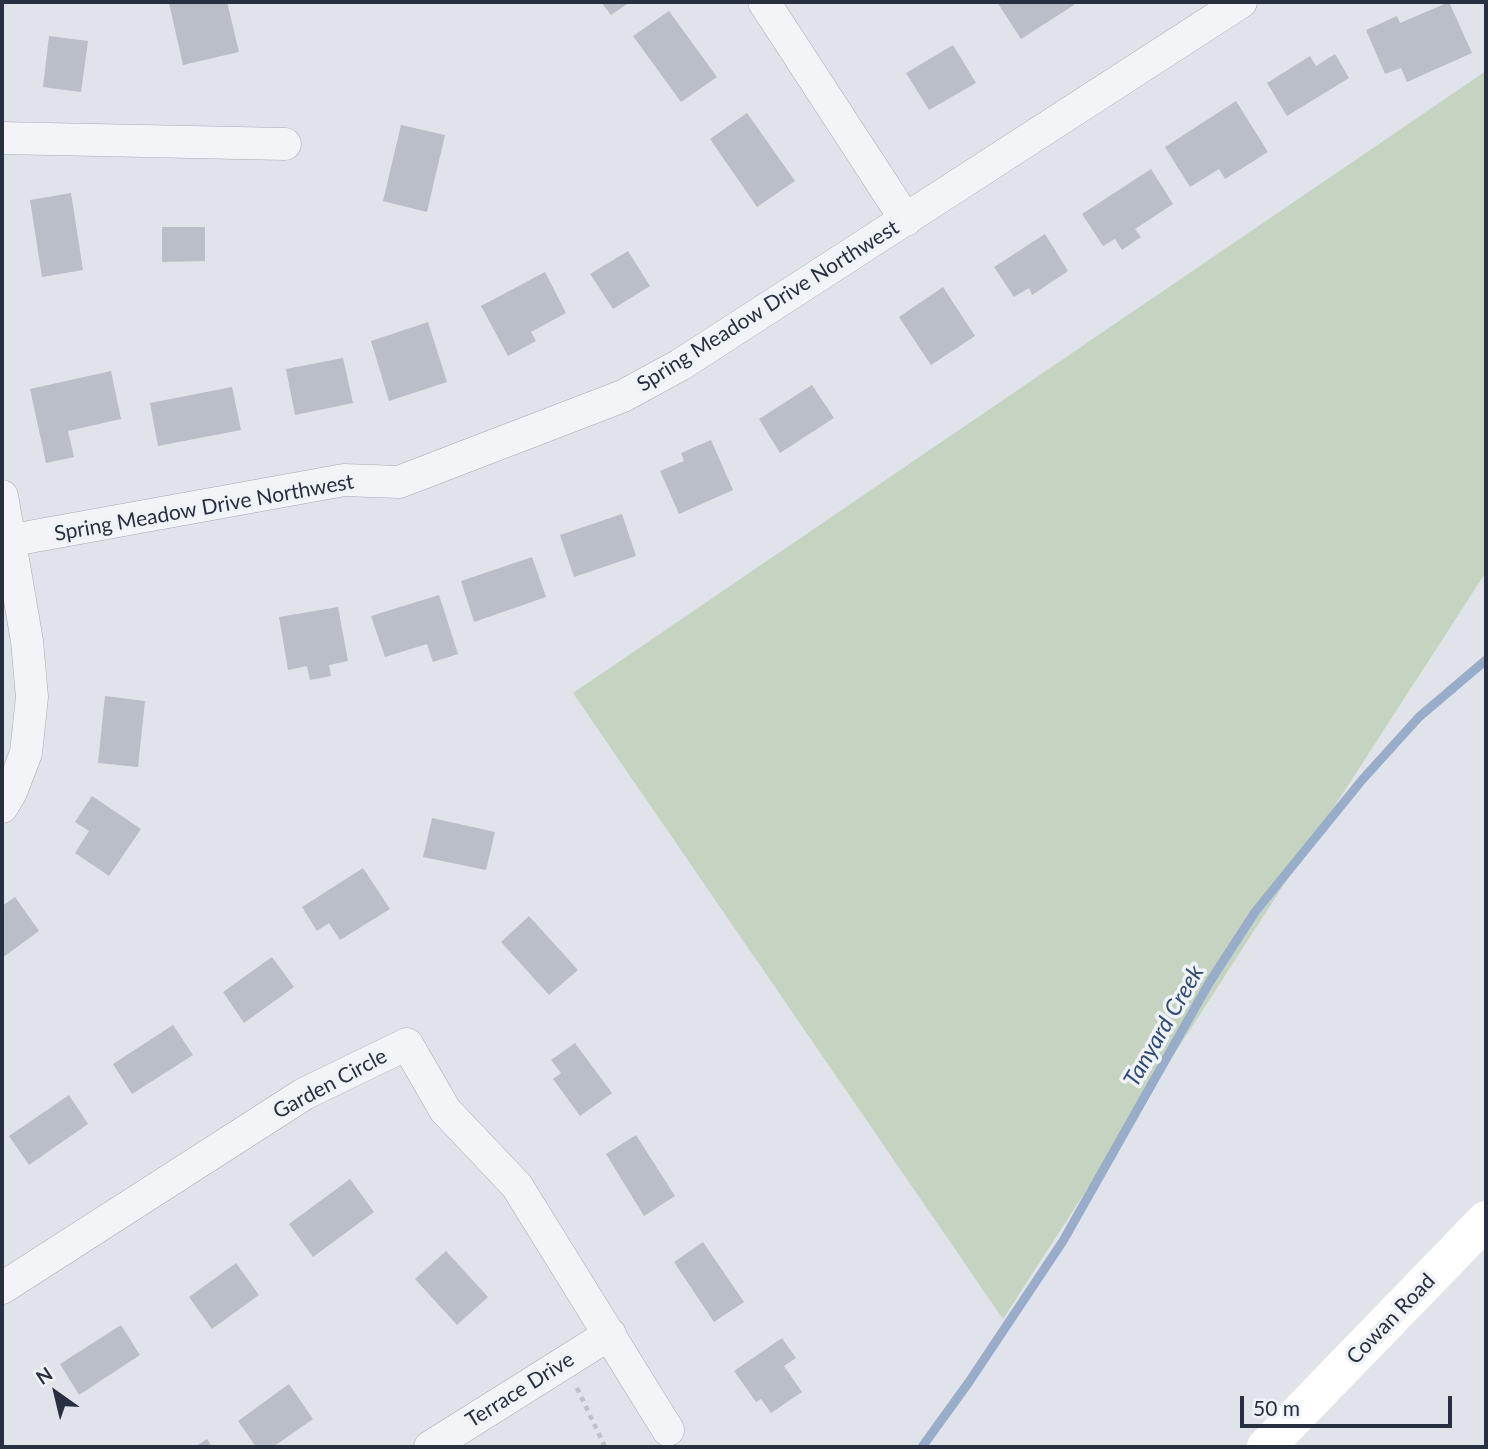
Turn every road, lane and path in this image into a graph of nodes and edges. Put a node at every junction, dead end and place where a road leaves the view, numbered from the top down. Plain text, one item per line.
1 (764, 2) edge
2 (1241, 2) edge
3 (2, 138) edge
4 (285, 144) dead end
5 (906, 220) junction
6 (2, 496) edge
7 (5, 541) edge
8 (2, 807) edge
9 (1486, 1220) edge
10 (2, 1288) edge
11 (610, 1334) junction
12 (563, 1364) junction
13 (668, 1430) dead end
14 (430, 1447) edge
15 (605, 1447) edge
16 (1266, 1447) edge

1 - 5 street
2 - 5 street, Spring Meadow Drive Northwest
3 - 4 street
5 - 7 street, Spring Meadow Drive Northwest
6 - 7 street
7 - 8 street
9 - 16 main road, Cowan Road
10 - 11 street, Garden Circle
11 - 12 street, Terrace Drive
11 - 13 street, Garden Circle
12 - 14 street, Terrace Drive
12 - 15 path

